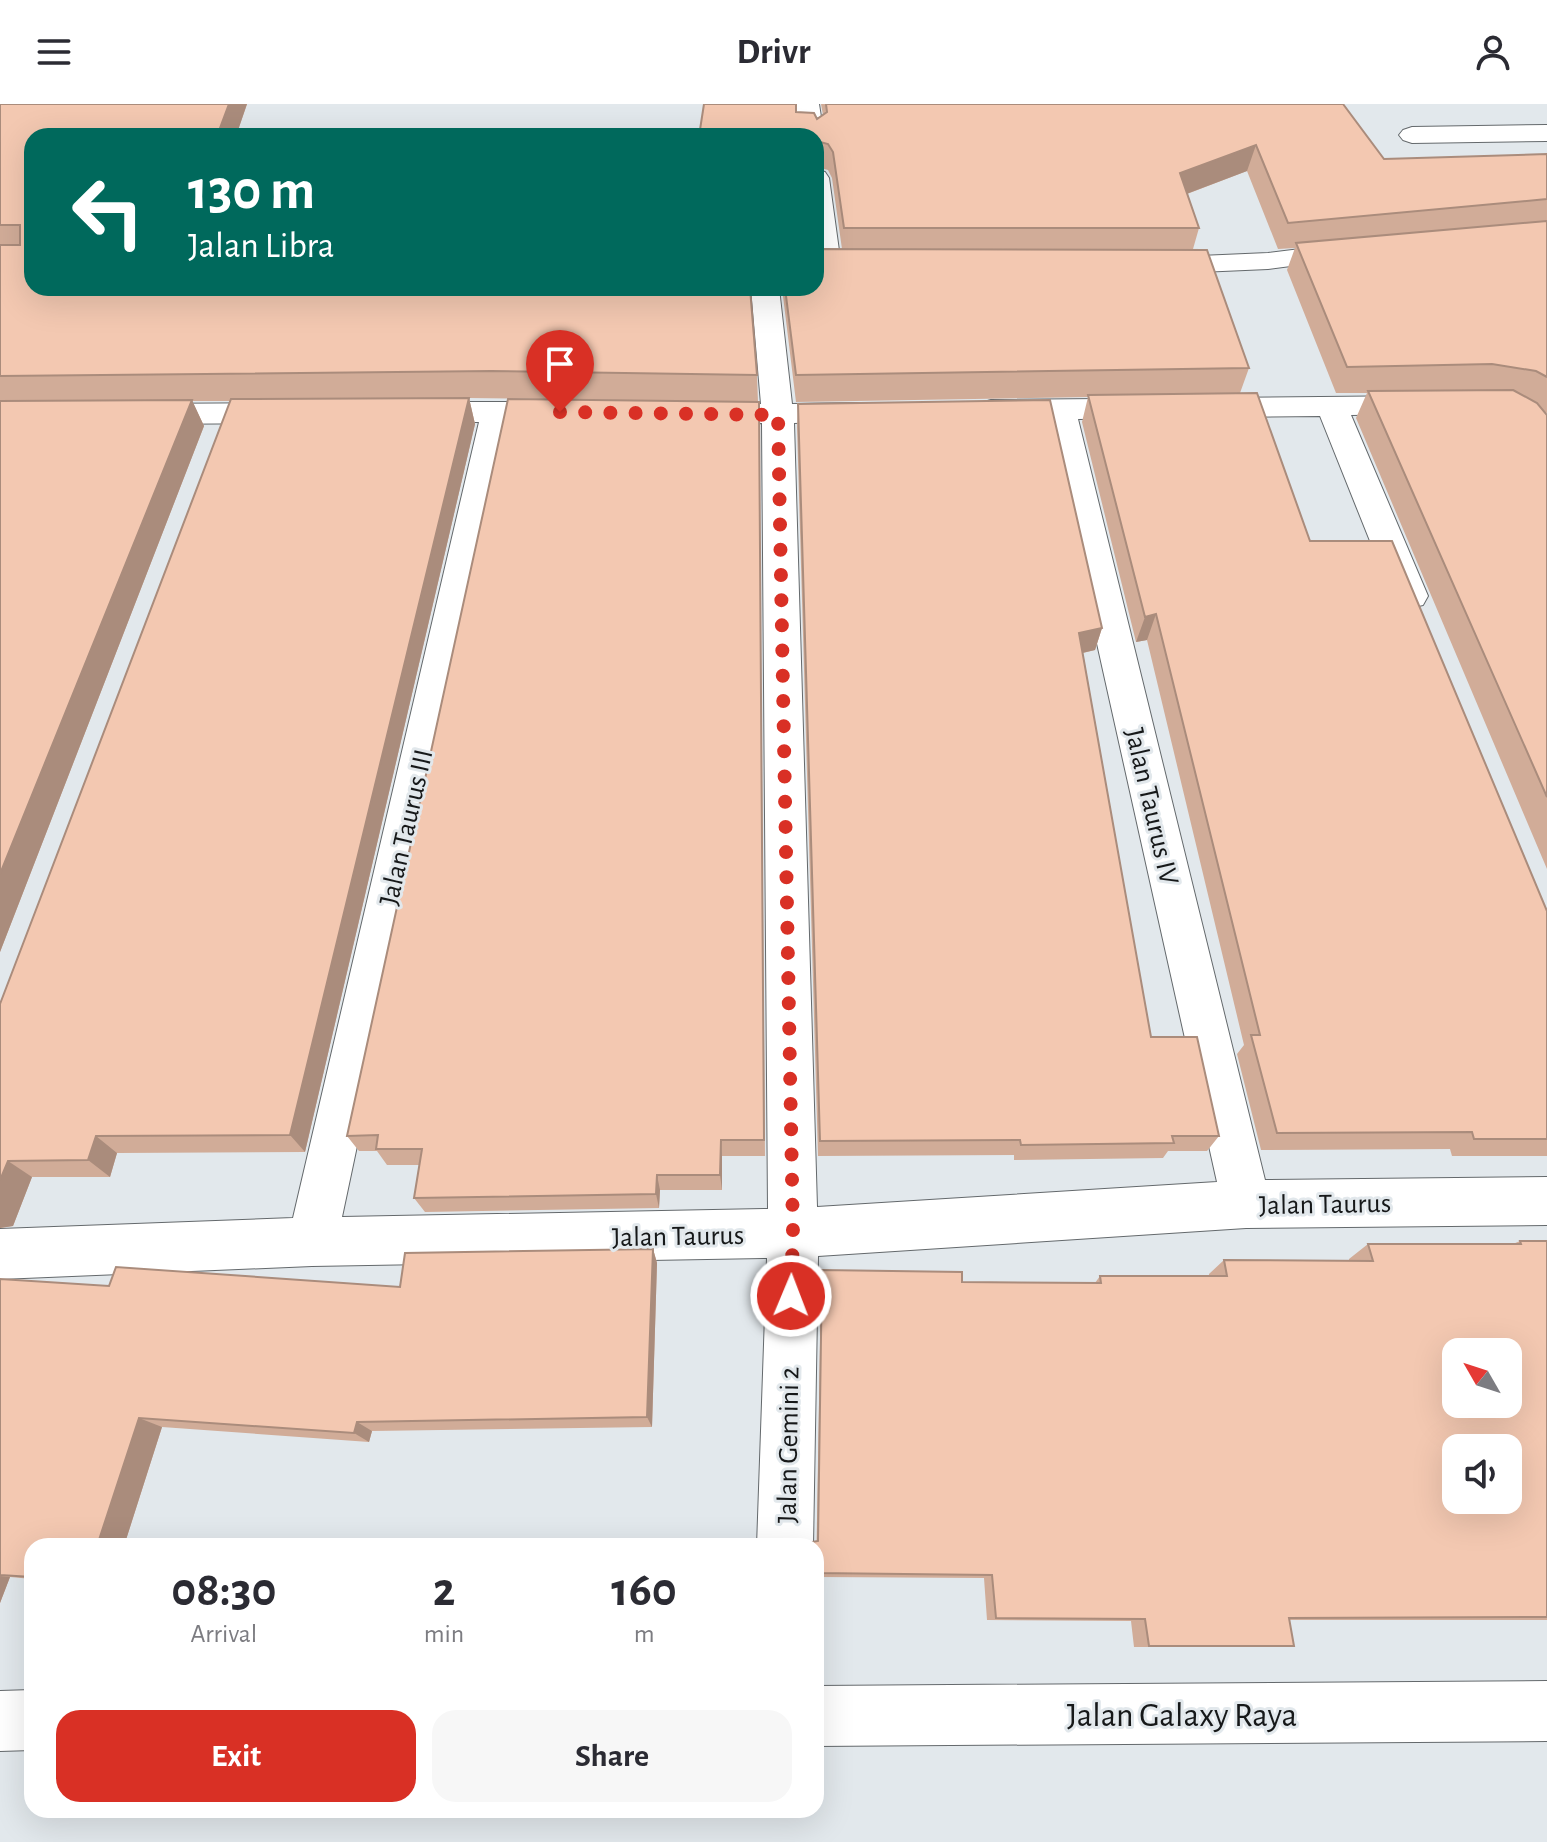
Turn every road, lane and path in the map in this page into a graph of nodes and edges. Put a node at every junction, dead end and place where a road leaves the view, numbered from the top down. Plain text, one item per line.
1 (807, 104) edge
2 (810, 128) edge
3 (1547, 133) edge
4 (1412, 135) dead end
5 (1376, 248) edge
6 (824, 265) edge
7 (858, 265) edge
8 (1134, 266) edge
9 (766, 296) edge
10 (1448, 404) edge
11 (1332, 407) junction
12 (1060, 408) junction
13 (966, 410) edge
14 (497, 411) junction
15 (323, 412) edge
16 (387, 412) edge
17 (591, 412) edge
18 (888, 412) edge
19 (107, 414) edge
20 (669, 414) edge
21 (778, 415) junction
22 (1422, 624) edge
23 (1547, 1201) edge
24 (1246, 1204) junction
25 (793, 1233) junction
26 (312, 1242) junction
27 (0, 1254) edge
28 (785, 1538) edge
29 (1547, 1711) edge
30 (824, 1716) edge
31 (24, 1720) edge
32 (0, 1721) edge

1 - 2 street
3 - 4 street
5 - 8 street
6 - 7 street
9 - 21 street, Jalan Gemini 2
10 - 11 street
11 - 12 street
11 - 22 street
12 - 13 street
12 - 24 street, Jalan Taurus IV
14 - 16 street
14 - 17 street
14 - 26 street, Jalan Taurus III
15 - 19 street
18 - 21 street
20 - 21 street
21 - 25 street, Jalan Gemini 2
23 - 24 street, Jalan Taurus
24 - 25 street, Jalan Taurus
25 - 26 street, Jalan Taurus
25 - 28 street, Jalan Gemini 2
26 - 27 street, Jalan Taurus
29 - 30 street, Jalan Galaxy Raya
31 - 32 street

